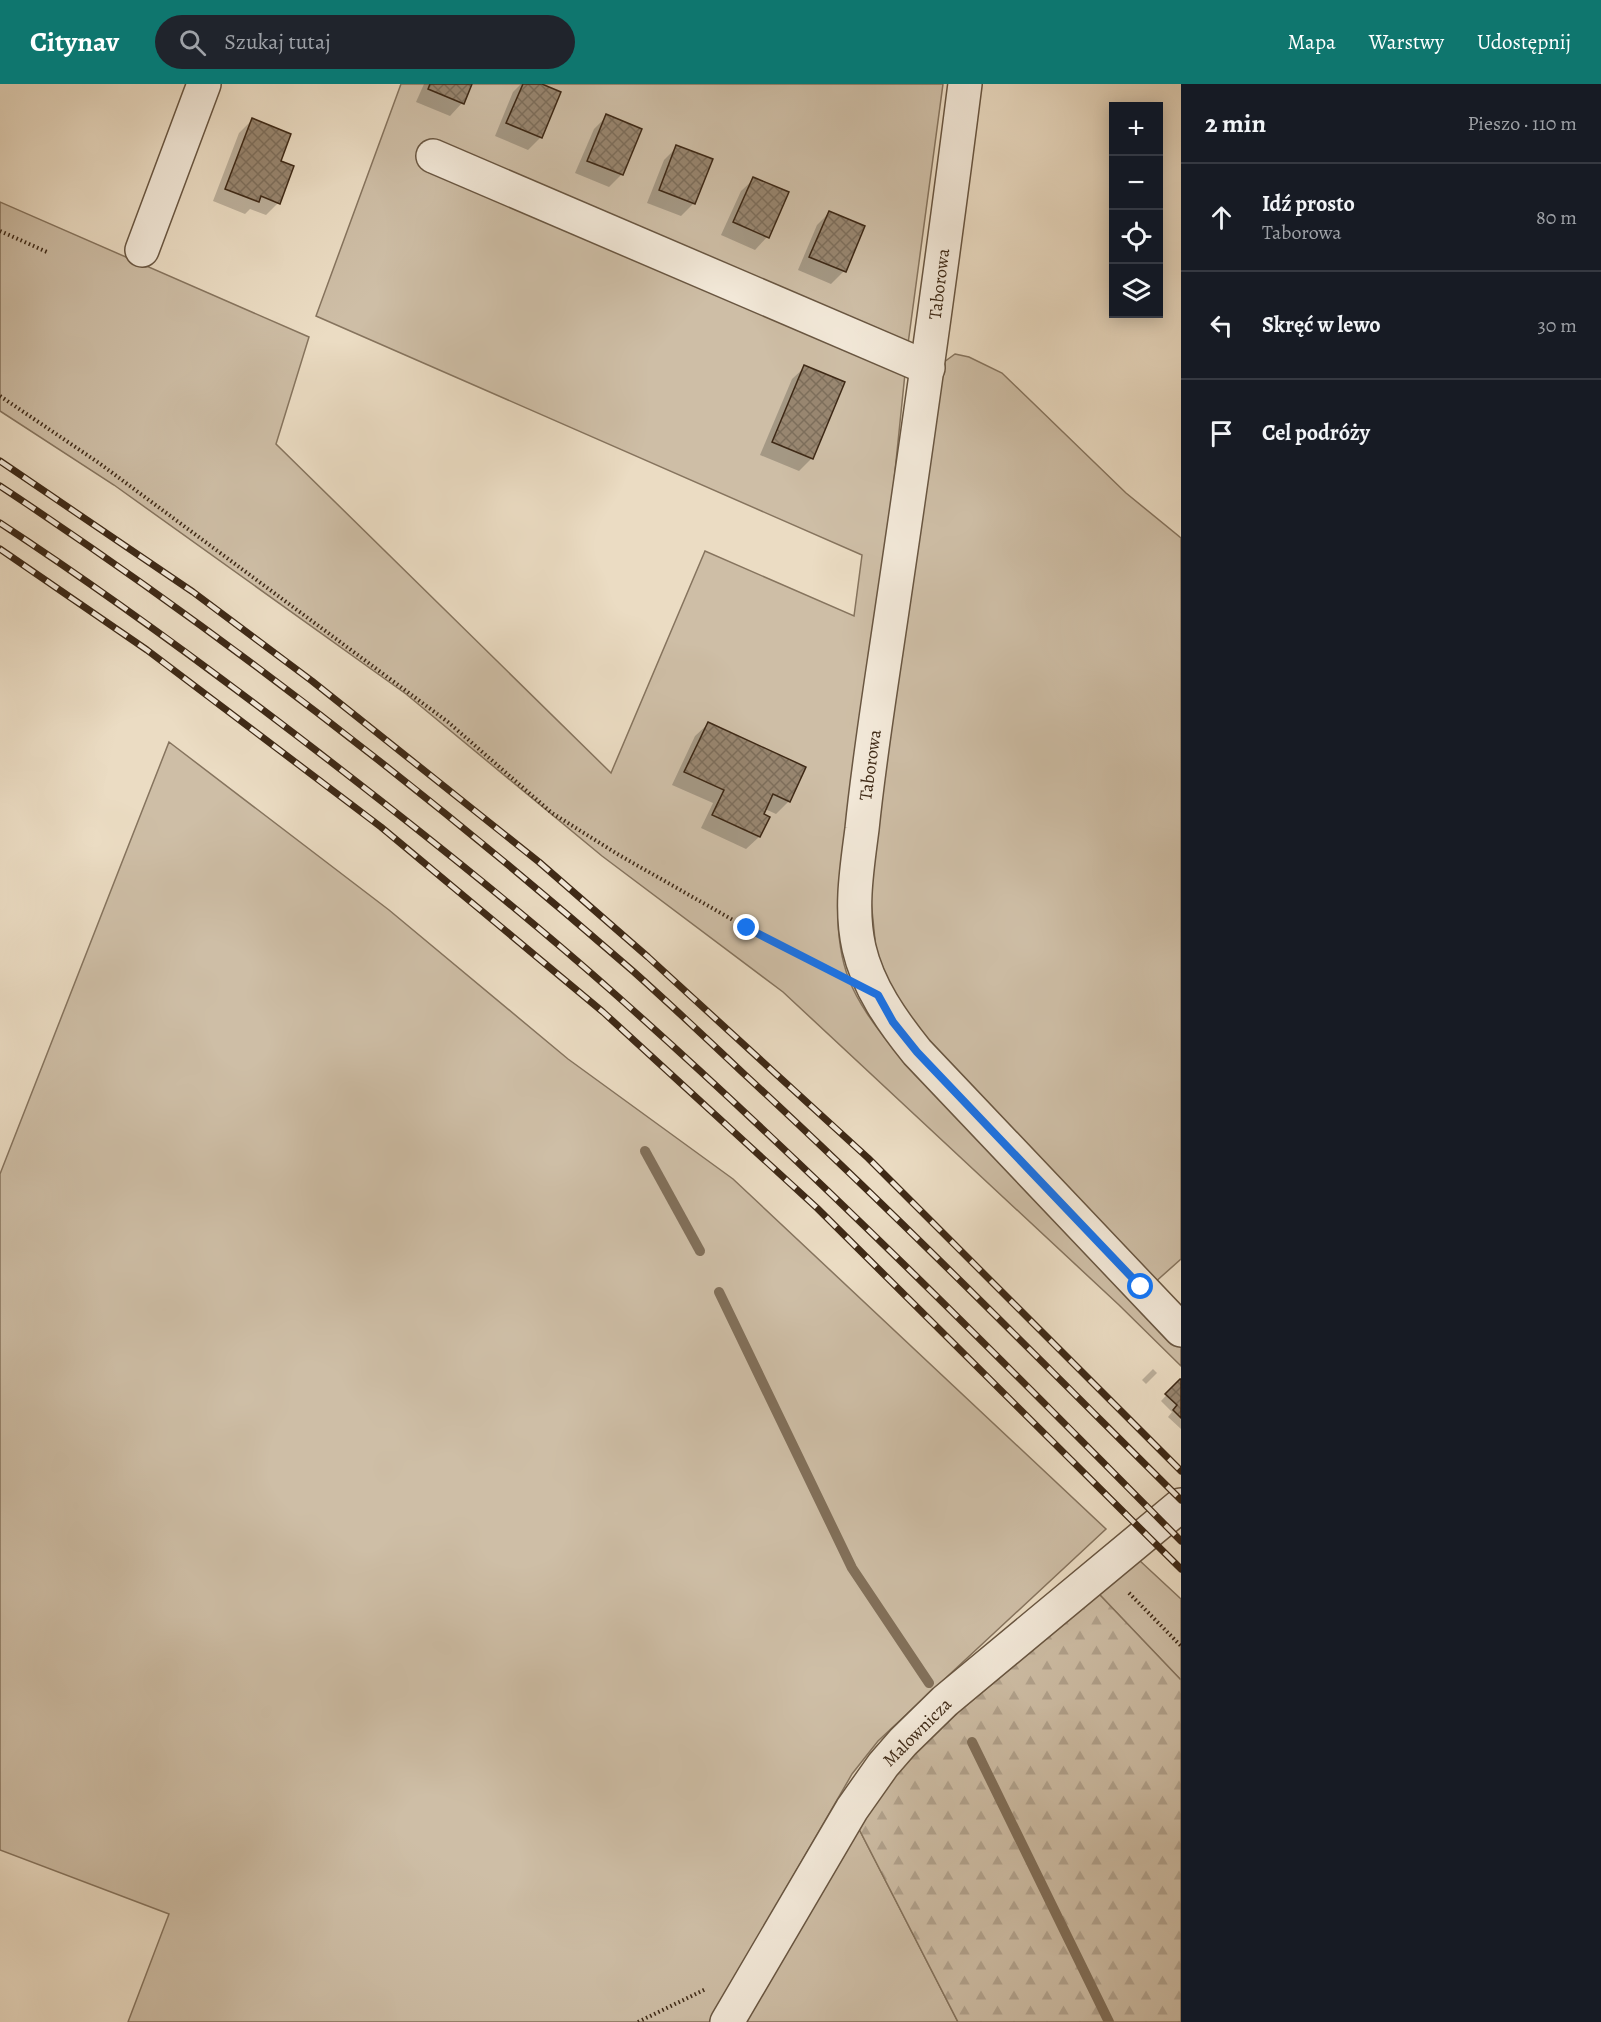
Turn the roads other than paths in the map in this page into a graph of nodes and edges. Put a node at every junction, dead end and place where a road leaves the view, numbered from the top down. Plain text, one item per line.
1 (204, 84) edge
2 (965, 84) edge
3 (434, 156) dead end
4 (142, 249) dead end
5 (928, 368) junction
6 (1181, 1330) edge
7 (1181, 1505) edge
8 (727, 2022) edge

1 - 4 street
2 - 5 street, Taborowa
3 - 5 street
5 - 6 street, Taborowa
7 - 8 street, Malownicza

